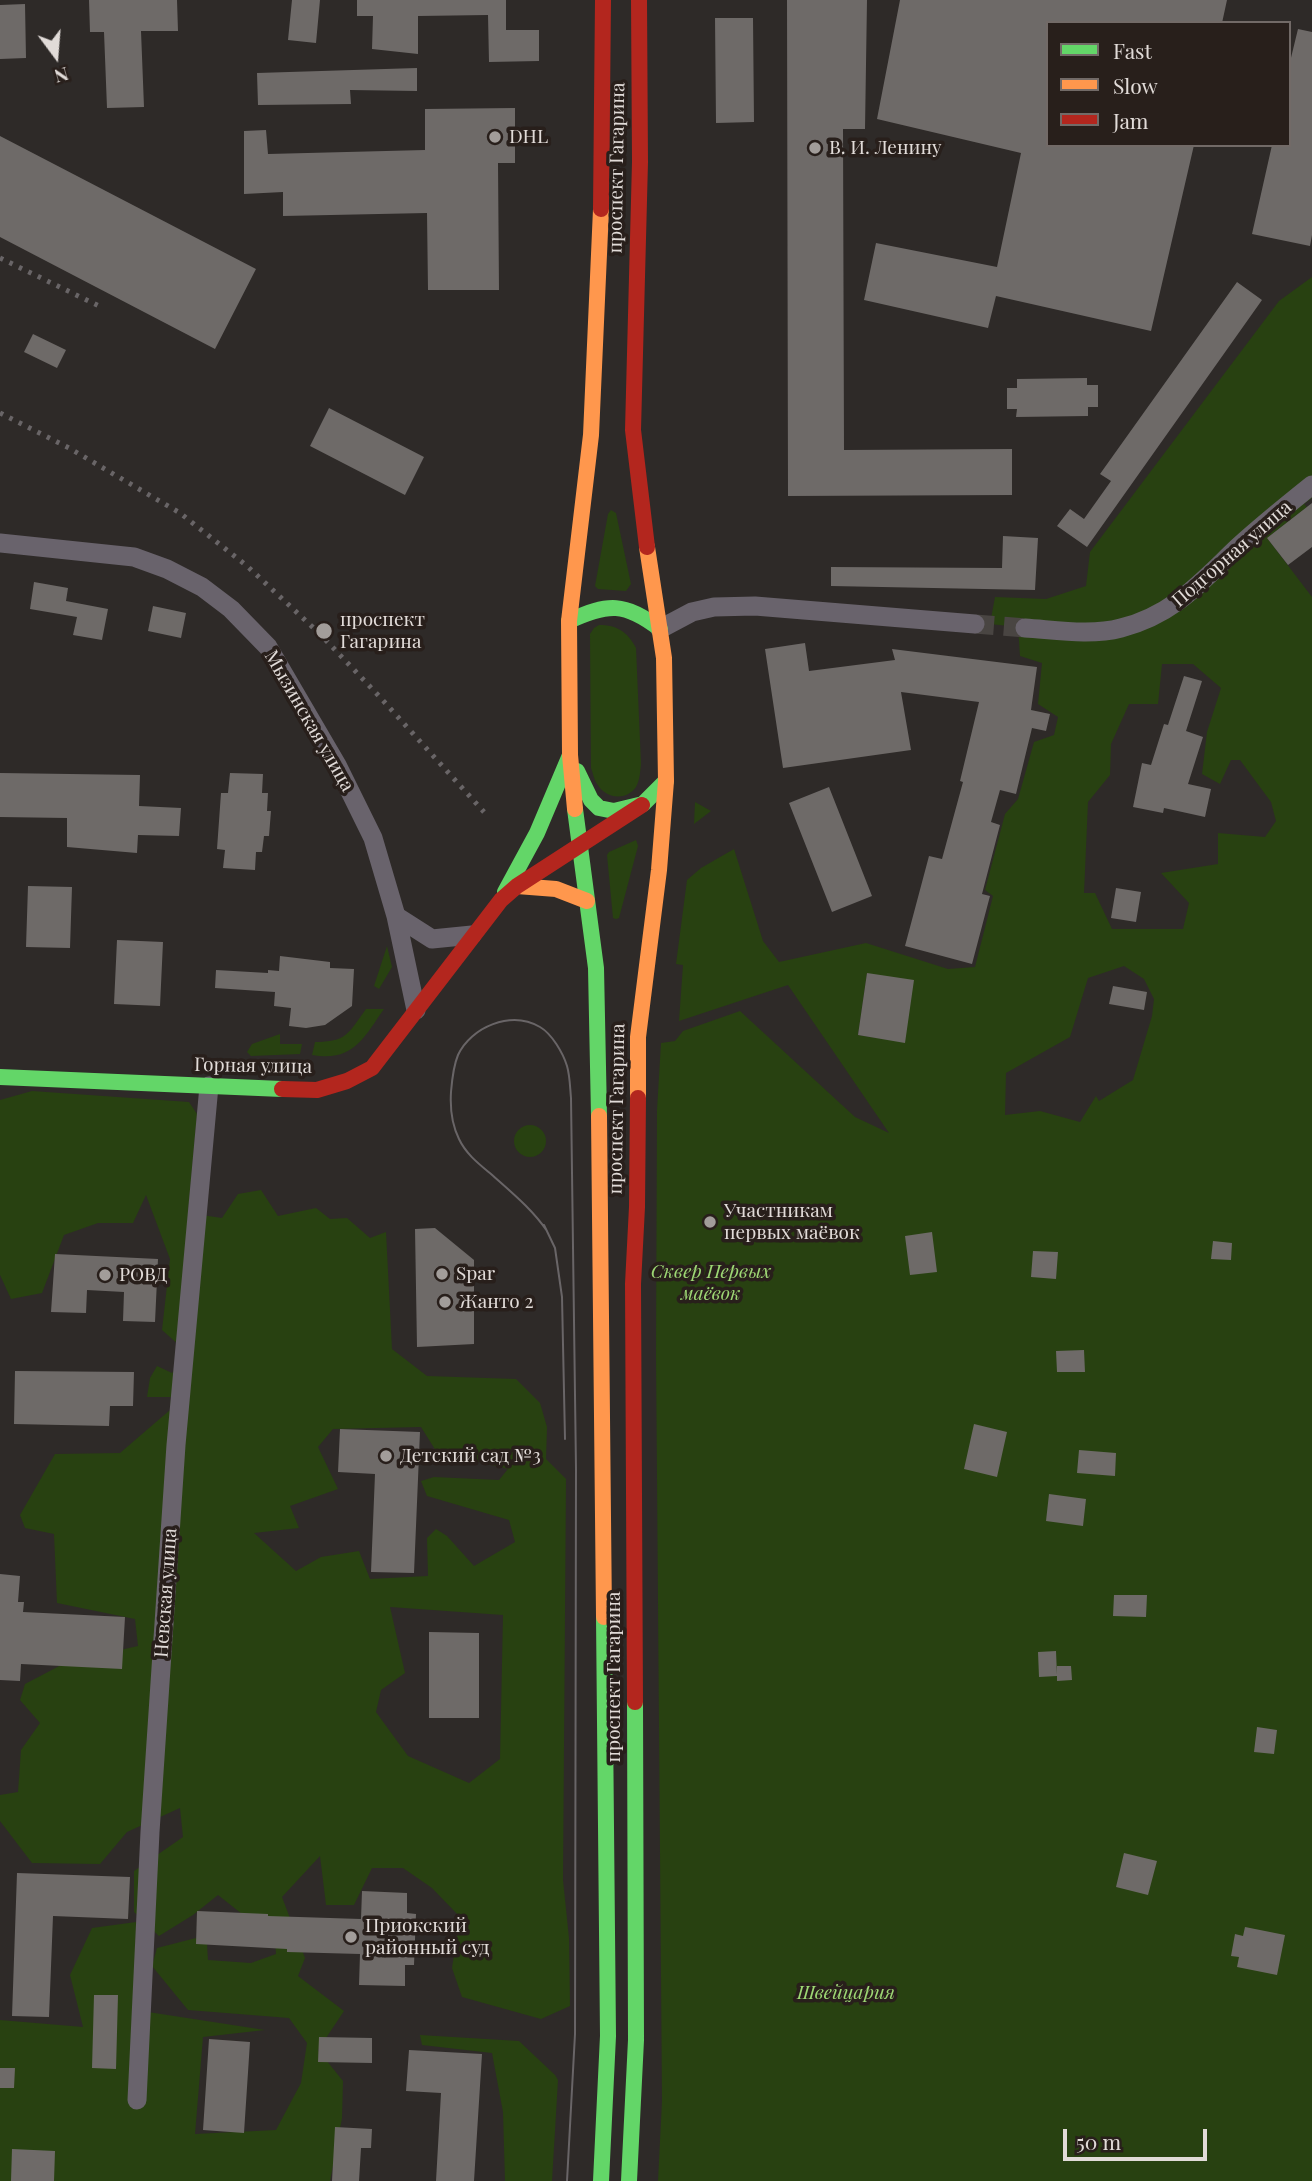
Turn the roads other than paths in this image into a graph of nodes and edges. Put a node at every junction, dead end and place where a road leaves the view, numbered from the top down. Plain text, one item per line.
1 (603, 0) edge
2 (639, 0) edge
3 (1312, 485) edge
4 (0, 543) edge
5 (569, 621) junction
6 (975, 624) tunnel mouth
7 (1025, 628) tunnel mouth
8 (660, 629) junction
9 (570, 755) junction
10 (666, 781) junction
11 (643, 804) junction
12 (579, 846) junction
13 (517, 886) junction
14 (501, 900) junction
15 (587, 901) junction
16 (396, 916) junction
17 (472, 935) junction
18 (416, 1010) junction
19 (0, 1077) edge
20 (209, 1086) junction
21 (137, 2100) dead end
22 (601, 2181) edge
23 (629, 2181) edge

1 - 5 main road, проспект Гагарина
2 - 8 main road, проспект Гагарина
3 - 7 street, Подгорная улица
4 - 16 street, Мызинская улица
5 - 8 main road
5 - 9 main road, проспект Гагарина
6 - 8 street
8 - 10 main road, проспект Гагарина
9 - 11 main road, проспект Гагарина
9 - 12 main road, проспект Гагарина
9 - 14 main road, Горная улица
10 - 11 main road, Горная улица
10 - 23 main road, проспект Гагарина
11 - 12 main road, Горная улица
12 - 13 main road, Горная улица
12 - 15 main road, проспект Гагарина
13 - 14 main road, Горная улица
13 - 15 main road
14 - 17 main road, Горная улица
15 - 22 main road, проспект Гагарина
16 - 17 street
16 - 18 street, Мызинская улица
17 - 18 main road, Горная улица
18 - 20 main road, Горная улица
19 - 20 main road, Горная улица
20 - 21 street, Невская улица

